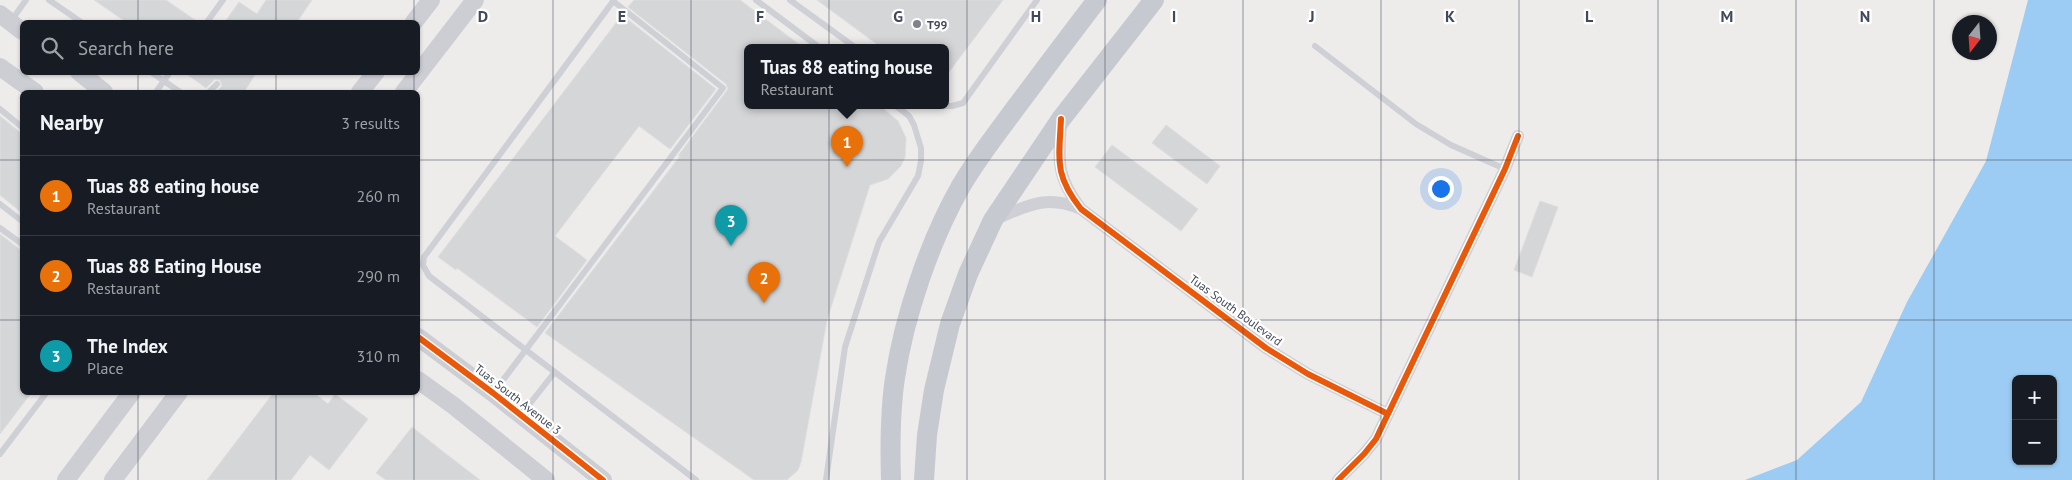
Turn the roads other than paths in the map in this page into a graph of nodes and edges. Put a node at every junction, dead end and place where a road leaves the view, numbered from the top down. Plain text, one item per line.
1 (26, 0) edge
2 (49, 0) edge
3 (223, 0) edge
4 (431, 0) edge
5 (475, 0) edge
6 (756, 0) edge
7 (790, 0) edge
8 (1037, 0) edge
9 (1097, 0) edge
10 (1154, 0) edge
11 (614, 1) edge
12 (78, 20) edge
13 (208, 20) edge
14 (416, 20) edge
15 (11, 22) edge
16 (815, 44) edge
17 (850, 44) edge
18 (1315, 46) dead end
19 (0, 67) edge
20 (420, 71) edge
21 (83, 75) edge
22 (155, 75) edge
23 (168, 75) edge
24 (373, 75) edge
25 (417, 75) edge
26 (164, 81) junction
27 (218, 84) dead end
28 (32, 90) edge
29 (102, 90) edge
30 (157, 90) edge
31 (177, 90) edge
32 (211, 90) edge
33 (361, 90) edge
34 (406, 90) edge
35 (949, 106) edge
36 (0, 109) edge
37 (900, 109) edge
38 (1061, 120) junction
39 (20, 125) edge
40 (1518, 136) dead end
41 (1505, 169) junction
42 (0, 204) edge
43 (1081, 209) junction
44 (20, 219) edge
45 (993, 220) junction
46 (0, 228) edge
47 (20, 243) edge
48 (420, 338) edge
49 (527, 350) junction
50 (554, 372) junction
51 (420, 381) edge
52 (494, 393) junction
53 (45, 395) edge
54 (130, 395) edge
55 (178, 395) edge
56 (1388, 414) junction
57 (521, 415) junction
58 (0, 454) edge
59 (66, 480) edge
60 (113, 480) edge
61 (546, 480) edge
62 (604, 480) edge
63 (696, 480) edge
64 (826, 480) edge
65 (891, 480) edge
66 (924, 480) edge
67 (1338, 480) edge

1 - 15 lane
2 - 12 lane
3 - 13 lane
4 - 14 street
5 - 20 street
6 - 16 lane
7 - 17 lane
8 - 35 lane
9 - 65 main road
10 - 38 main road
11 - 49 lane
11 - 49 lane
18 - 41 lane
19 - 28 street
21 - 29 street
22 - 26 lane
23 - 26 lane
24 - 33 street
25 - 34 street
26 - 30 lane
26 - 31 lane
27 - 32 lane
36 - 39 lane
37 - 64 lane
38 - 43 street
38 - 45 main road
40 - 41 street
41 - 56 street
42 - 44 lane
43 - 45 street
43 - 56 street, Tuas South Boulevard
45 - 66 main road
46 - 47 lane
48 - 52 street, Tuas South Avenue 3
49 - 50 lane
49 - 52 lane
50 - 57 lane
50 - 63 lane
51 - 61 street
52 - 57 street, Tuas South Avenue 3
53 - 58 lane
54 - 59 street
55 - 60 street
56 - 67 street
57 - 62 street, Tuas South Avenue 3

